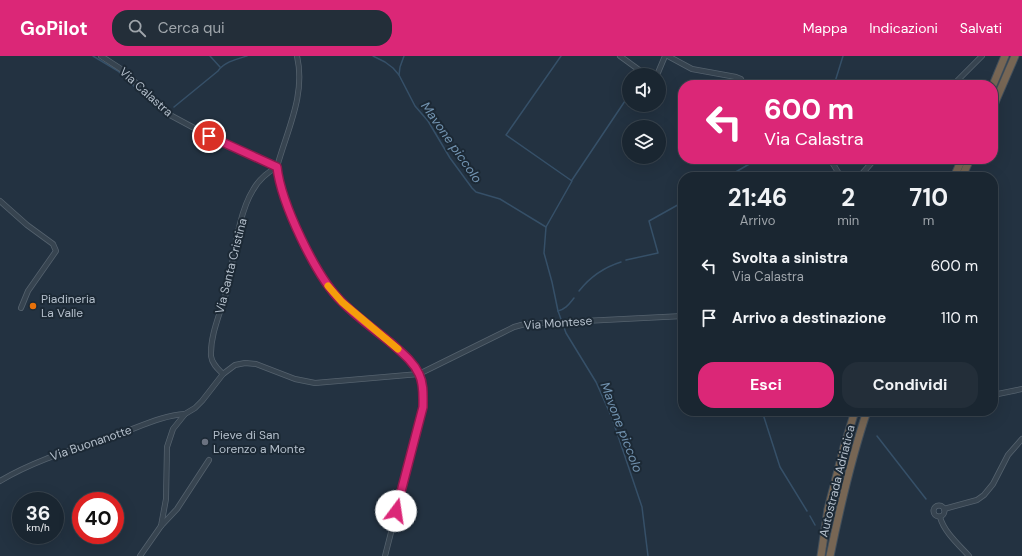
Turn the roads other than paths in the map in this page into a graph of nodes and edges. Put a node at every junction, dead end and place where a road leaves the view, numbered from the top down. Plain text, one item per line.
1 (102, 56) edge
2 (297, 56) edge
3 (620, 56) edge
4 (667, 56) edge
5 (982, 56) edge
6 (1006, 56) edge
7 (1015, 56) edge
8 (636, 68) edge
9 (661, 68) edge
10 (742, 80) edge
11 (958, 80) edge
12 (995, 80) edge
13 (998, 95) edge
14 (871, 164) edge
15 (277, 167) junction
16 (863, 172) edge
17 (0, 201) edge
18 (22, 308) dead end
19 (678, 316) edge
20 (223, 374) junction
21 (420, 374) junction
22 (1022, 389) edge
23 (998, 394) edge
24 (185, 414) junction
25 (853, 416) edge
26 (865, 416) edge
27 (1022, 439) edge
28 (209, 460) dead end
29 (0, 481) edge
30 (944, 509) junction
31 (940, 517) junction
32 (161, 526) junction
33 (140, 556) edge
34 (385, 556) edge
35 (821, 556) edge
36 (830, 556) edge
37 (969, 556) edge

1 - 15 street, Via Calastra
2 - 15 street
3 - 8 street
4 - 9 street
4 - 10 street
5 - 11 street
6 - 12 highway
7 - 13 highway
14 - 16 street
15 - 20 street, Via Santa Cristina
15 - 21 street
17 - 18 street
19 - 21 street, Via Montese
20 - 21 street
20 - 24 street
21 - 34 street
22 - 23 street
24 - 29 street, Via Buonanotte
24 - 32 street
25 - 35 highway, Autostrada Adriatica
26 - 36 highway, Autostrada Adriatica
27 - 30 street
28 - 32 street
30 - 31 street
30 - 31 street
31 - 37 street
32 - 33 street

